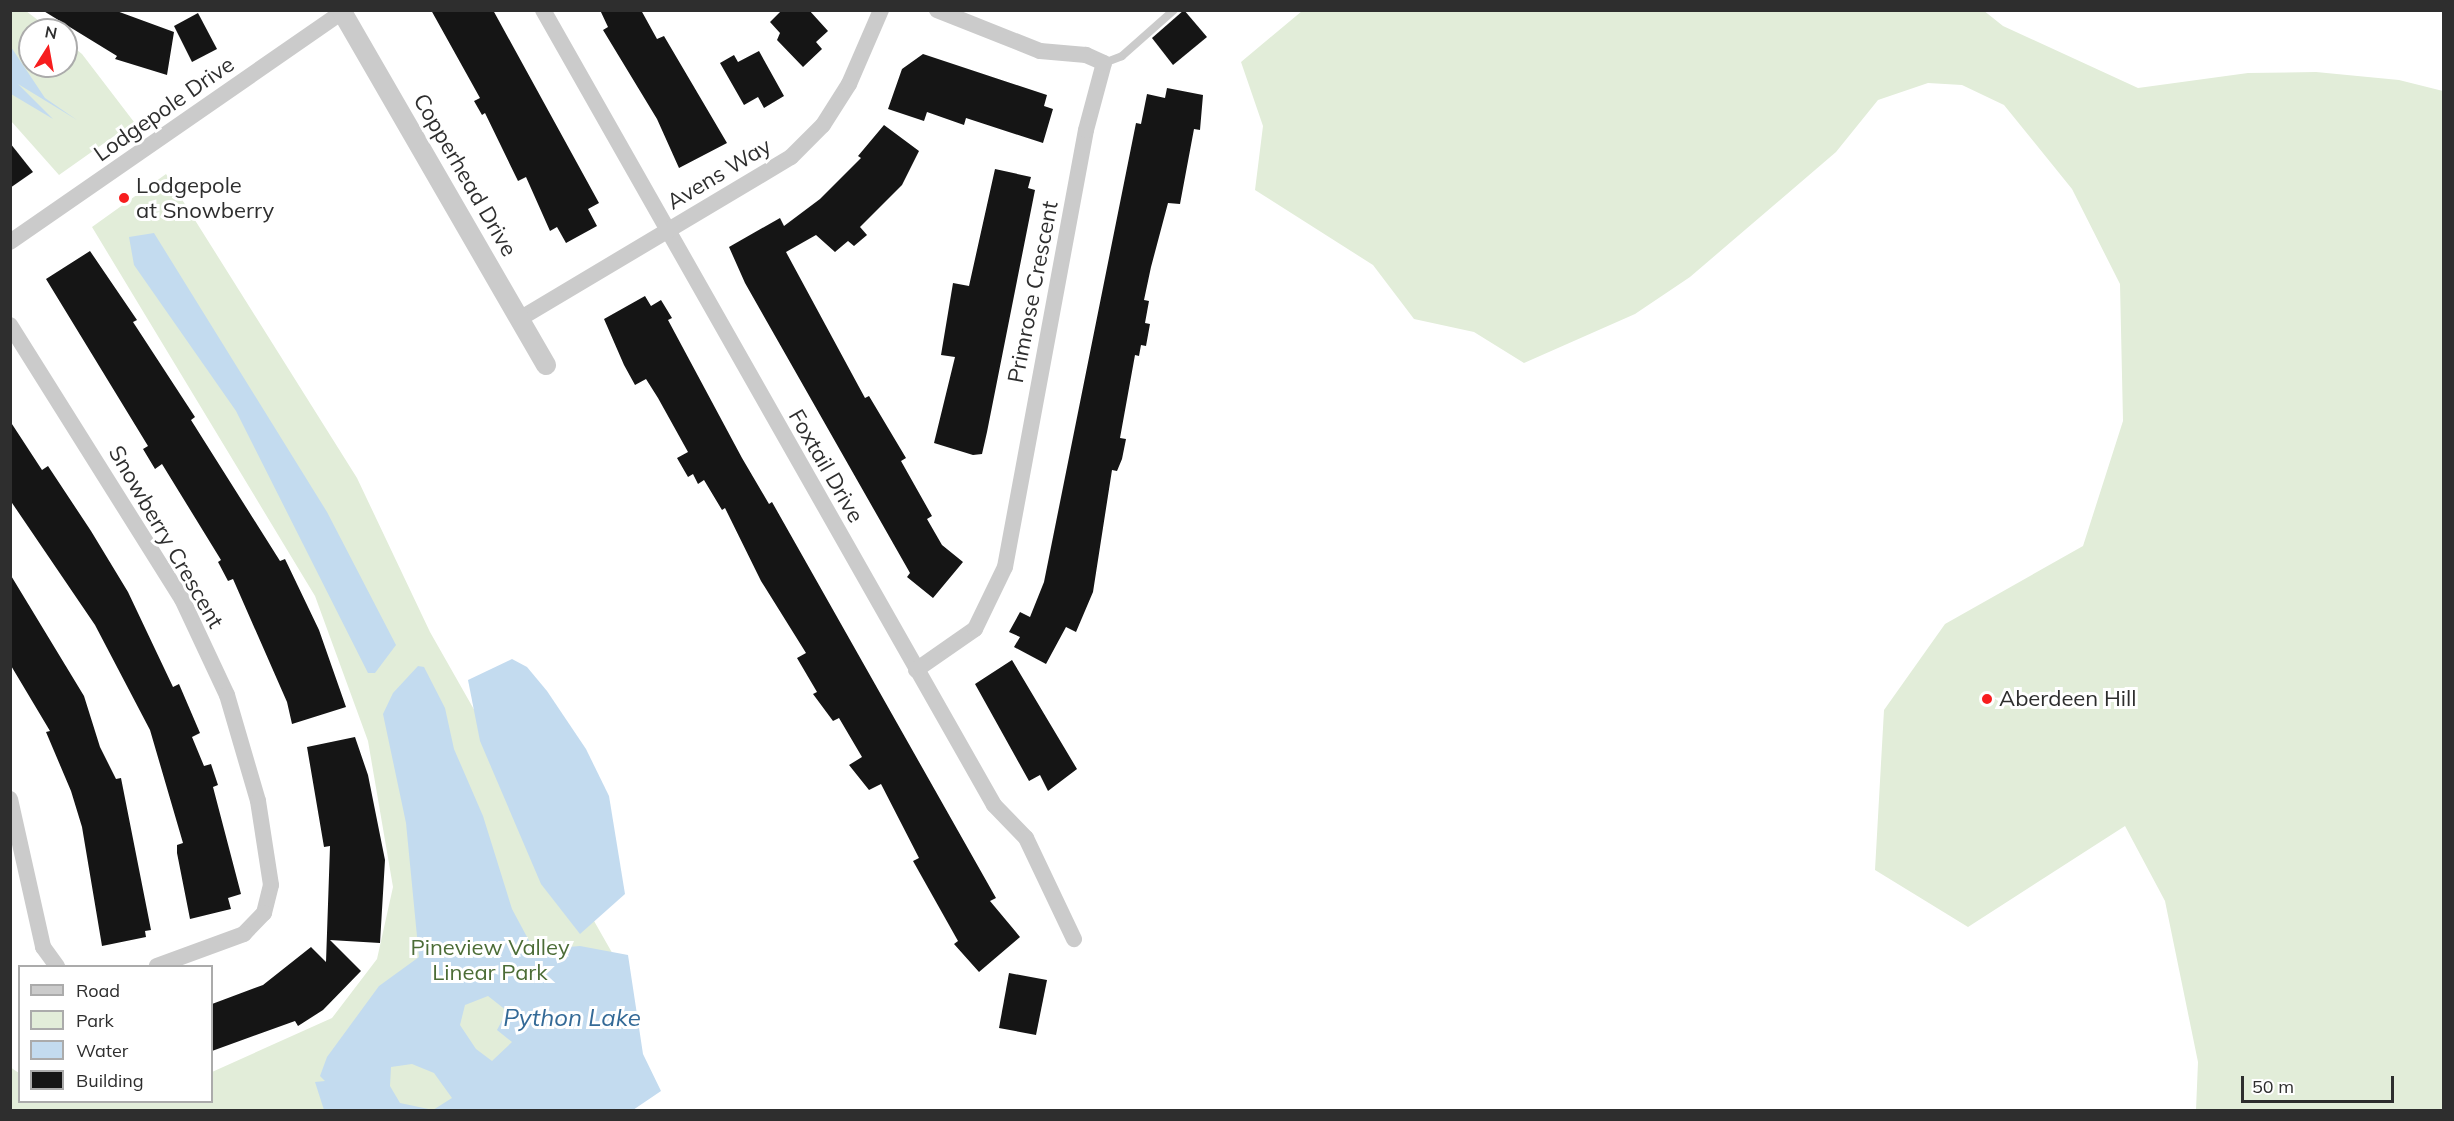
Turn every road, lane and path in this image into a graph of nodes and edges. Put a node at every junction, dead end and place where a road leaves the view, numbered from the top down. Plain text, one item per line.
1 (543, 10) edge
2 (881, 10) edge
3 (937, 10) edge
4 (1174, 10) edge
5 (342, 11) edge
6 (1104, 63) junction
7 (666, 232) junction
8 (10, 242) edge
9 (521, 318) junction
10 (10, 325) edge
11 (546, 364) dead end
12 (916, 670) junction
13 (10, 799) edge
14 (1074, 939) dead end
15 (56, 965) edge
16 (161, 965) edge

1 - 7 street, Foxtail Drive
2 - 7 street, Avens Way
3 - 6 street
4 - 6 lane
5 - 8 street, Lodgepole Drive
5 - 9 street, Copperhead Drive
6 - 12 street, Primrose Crescent
7 - 9 street, Avens Way
7 - 12 street, Foxtail Drive
9 - 11 street, Copperhead Drive
10 - 16 street, Snowberry Crescent
12 - 14 street, Foxtail Drive
13 - 15 street

